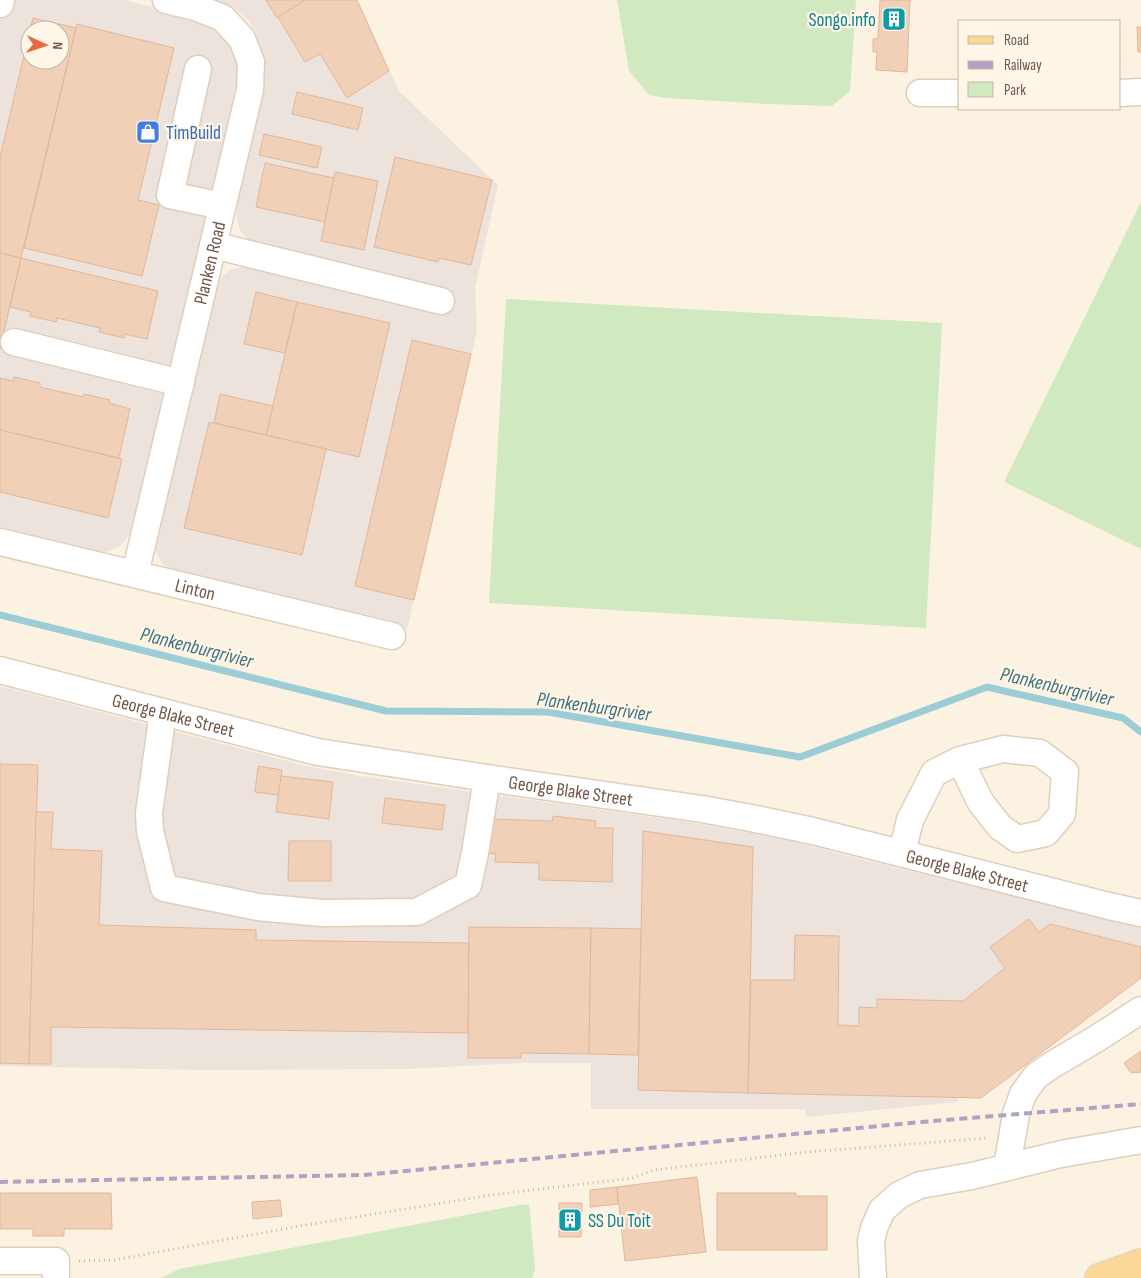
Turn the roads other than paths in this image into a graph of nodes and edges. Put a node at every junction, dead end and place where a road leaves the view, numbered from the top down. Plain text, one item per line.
1 (1, 0) edge
2 (166, 0) edge
3 (0, 4) edge
4 (198, 69) dead end
5 (1141, 92) edge
6 (920, 93) dead end
7 (958, 93) edge
8 (1121, 93) edge
9 (222, 206) junction
10 (213, 245) junction
11 (440, 301) dead end
12 (14, 342) dead end
13 (181, 383) junction
14 (0, 542) edge
15 (135, 574) junction
16 (392, 636) dead end
17 (0, 670) edge
18 (164, 712) junction
19 (960, 760) dead end
20 (487, 778) junction
21 (902, 853) junction
22 (1141, 913) edge
23 (1141, 1010) edge
24 (1141, 1140) edge
25 (1007, 1167) junction
26 (0, 1261) edge
27 (1141, 1263) edge
28 (56, 1278) edge
29 (873, 1278) edge
30 (1099, 1278) edge

1 - 3 street
2 - 9 street, Planken Road
4 - 9 street
5 - 8 street
6 - 7 street
9 - 10 street, Planken Road
10 - 11 street
10 - 13 street, Planken Road
12 - 13 street
13 - 15 street, Planken Road
14 - 15 street, Linton
15 - 16 street, Linton
17 - 18 street, George Blake Street
18 - 20 street, George Blake Street
18 - 20 street
19 - 21 street
20 - 21 street, George Blake Street
21 - 22 street, George Blake Street
23 - 25 street
24 - 25 street
25 - 29 street
26 - 28 street
27 - 30 main road

